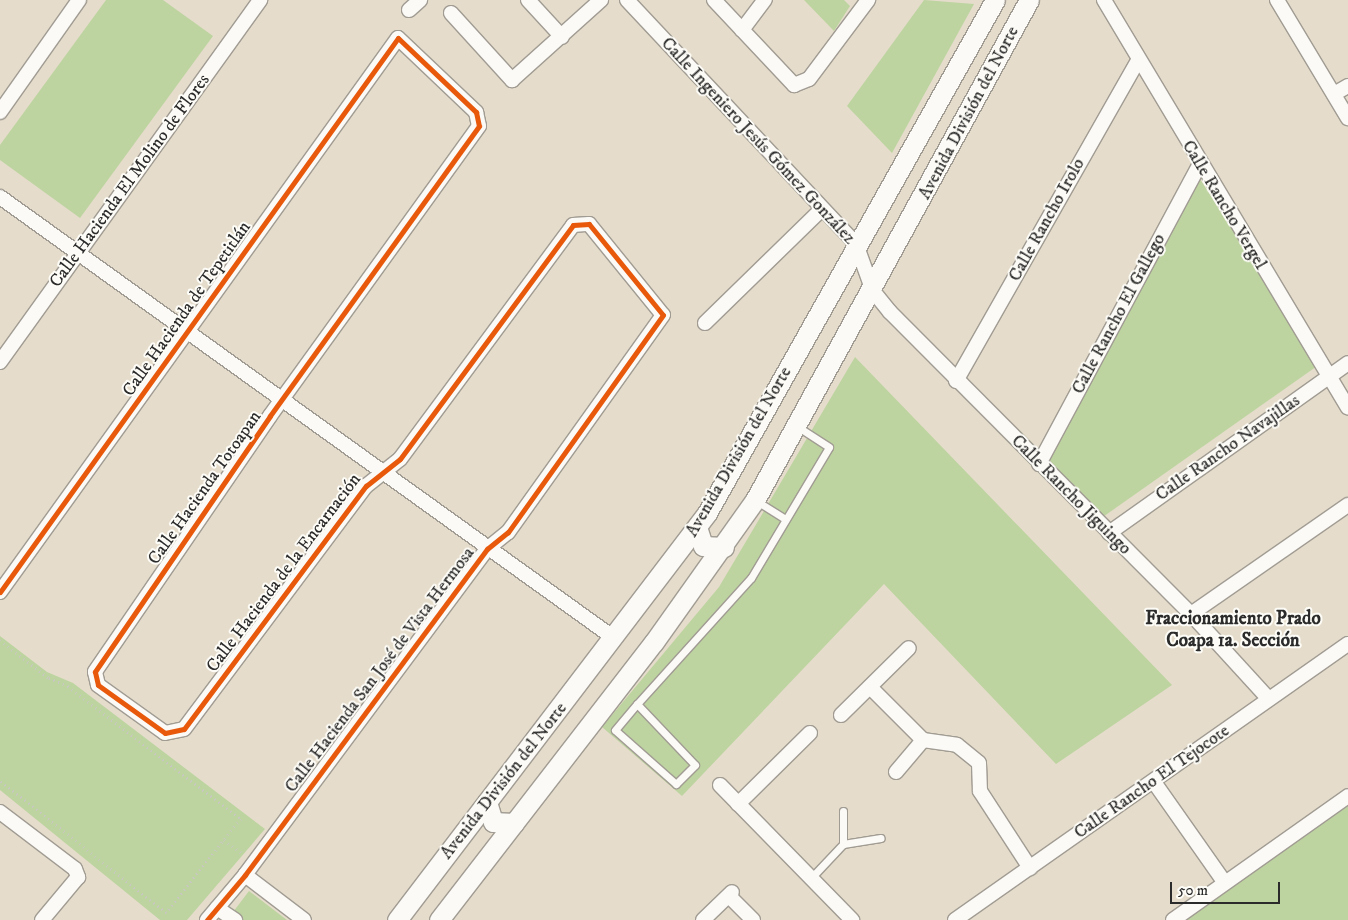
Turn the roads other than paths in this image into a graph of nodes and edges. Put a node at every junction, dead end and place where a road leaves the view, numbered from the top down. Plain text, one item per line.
1 (79, 0) edge
2 (260, 0) edge
3 (420, 0) edge
4 (528, 0) edge
5 (601, 0) edge
6 (627, 0) edge
7 (714, 0) edge
8 (765, 0) edge
9 (868, 0) edge
10 (995, 0) edge
11 (1029, 0) edge
12 (1104, 0) edge
13 (1277, 0) edge
14 (409, 10) dead end
15 (450, 13) dead end
16 (742, 30) junction
17 (562, 37) junction
18 (394, 40) joint
19 (1138, 60) junction
20 (1348, 86) edge
21 (1334, 94) junction
22 (0, 112) edge
23 (1348, 118) edge
24 (1199, 165) junction
25 (0, 197) edge
26 (822, 209) junction
27 (580, 221) joint
28 (856, 244) junction
29 (76, 254) junction
30 (873, 291) junction
31 (705, 323) dead end
32 (187, 333) junction
33 (0, 362) edge
34 (1348, 363) edge
35 (1329, 376) junction
36 (956, 381) junction
37 (282, 401) junction
38 (1348, 408) edge
39 (798, 428) junction
40 (1039, 464) junction
41 (380, 470) junction
42 (755, 500) junction
43 (1348, 505) edge
44 (785, 519) junction
45 (697, 526) junction
46 (1109, 533) junction
47 (724, 547) junction
48 (487, 548) junction
49 (677, 554) junction
50 (706, 572) junction
51 (0, 592) edge
52 (1191, 614) junction
53 (614, 638) junction
54 (1348, 644) edge
55 (909, 648) dead end
56 (870, 687) junction
57 (1269, 699) junction
58 (637, 704) junction
59 (840, 715) dead end
60 (179, 733) joint
61 (810, 733) dead end
62 (923, 740) junction
63 (896, 772) dead end
64 (1154, 782) junction
65 (720, 785) dead end
66 (1348, 796) edge
67 (487, 802) junction
68 (738, 804) junction
69 (843, 811) dead end
70 (0, 812) edge
71 (514, 823) junction
72 (467, 828) junction
73 (881, 838) dead end
74 (844, 844) junction
75 (494, 849) junction
76 (1030, 868) junction
77 (246, 875) junction
78 (811, 878) junction
79 (1225, 883) junction
80 (218, 908) junction
81 (42, 920) edge
82 (207, 920) edge
83 (234, 920) edge
84 (304, 920) edge
85 (397, 920) edge
86 (439, 920) edge
87 (702, 920) edge
88 (753, 920) edge
89 (852, 920) edge
90 (955, 920) edge
91 (1173, 920) edge

1 - 22 street
2 - 29 street, Calle Hacienda El Molino de Flores
3 - 14 street
4 - 17 street
5 - 17 street
6 - 26 street, Calle Ingeniero Jesús Gómez González
7 - 16 street
8 - 16 street
9 - 16 street
10 - 28 main road, Avenida División del Norte
11 - 30 main road, Avenida División del Norte
12 - 19 street, Calle Rancho Vergel
13 - 21 street
15 - 17 street
18 - 32 street, Calle Hacienda de Tepetitlán
18 - 37 street, Calle Hacienda Totoapan
19 - 24 street, Calle Rancho Vergel
19 - 36 street, Calle Rancho Irolo
20 - 21 street
21 - 23 street
24 - 35 street, Calle Rancho Vergel
24 - 40 street, Calle Rancho El Gallego
25 - 29 street
26 - 28 street, Calle Ingeniero Jesús Gómez González
26 - 31 street
27 - 41 street, Calle Hacienda de la Encarnación
27 - 48 street, Calle Hacienda San José de Vista Hermosa
28 - 30 street, Calle Ingeniero Jesús Gómez González
28 - 45 main road, Avenida División del Norte
29 - 32 street
29 - 33 street, Calle Hacienda El Molino de Flores
30 - 36 street, Calle Rancho Jiguingo
30 - 39 main road, Avenida División del Norte
32 - 37 street
32 - 51 street, Calle Hacienda de Tepetitlán
34 - 35 street, Calle Rancho Navajillas
35 - 38 street, Calle Rancho Vergel
35 - 46 street, Calle Rancho Navajillas
36 - 40 street, Calle Rancho Jiguingo
37 - 41 street
37 - 60 street, Calle Hacienda Totoapan
39 - 42 main road, Avenida División del Norte
39 - 44 lane
40 - 46 street, Calle Rancho Jiguingo
41 - 48 street
41 - 60 street, Calle Hacienda de la Encarnación
42 - 44 lane
42 - 47 main road, Avenida División del Norte
43 - 52 street
44 - 58 lane
45 - 47 main road
45 - 49 main road, Avenida División del Norte
46 - 52 street, Calle Rancho Jiguingo
47 - 50 main road, Avenida División del Norte
48 - 53 street
48 - 77 street, Calle Hacienda San José de Vista Hermosa
49 - 50 main road
49 - 53 main road, Avenida División del Norte
50 - 71 main road, Avenida División del Norte
52 - 57 street, Calle Rancho Jiguingo
53 - 67 main road, Avenida División del Norte
54 - 57 street, Calle Rancho El Tejocote
55 - 56 street
56 - 59 street
56 - 62 street
57 - 64 street, Calle Rancho El Tejocote
58 - 58 lane
61 - 68 street
62 - 63 street
62 - 76 street
64 - 76 street, Calle Rancho El Tejocote
64 - 79 street
65 - 68 street
66 - 79 street
67 - 71 main road
67 - 72 main road, Avenida División del Norte
68 - 78 street
69 - 74 lane
70 - 81 street
71 - 75 main road, Avenida División del Norte
72 - 75 main road
72 - 85 main road, Avenida División del Norte
73 - 74 lane
74 - 78 lane
75 - 86 main road, Avenida División del Norte
76 - 90 street, Calle Rancho El Tejocote
77 - 80 street, Calle Hacienda San José de Vista Hermosa
77 - 84 street
78 - 89 street
79 - 91 street
80 - 82 street, Calle Hacienda San José de Vista Hermosa
80 - 83 street
87 - 88 street

